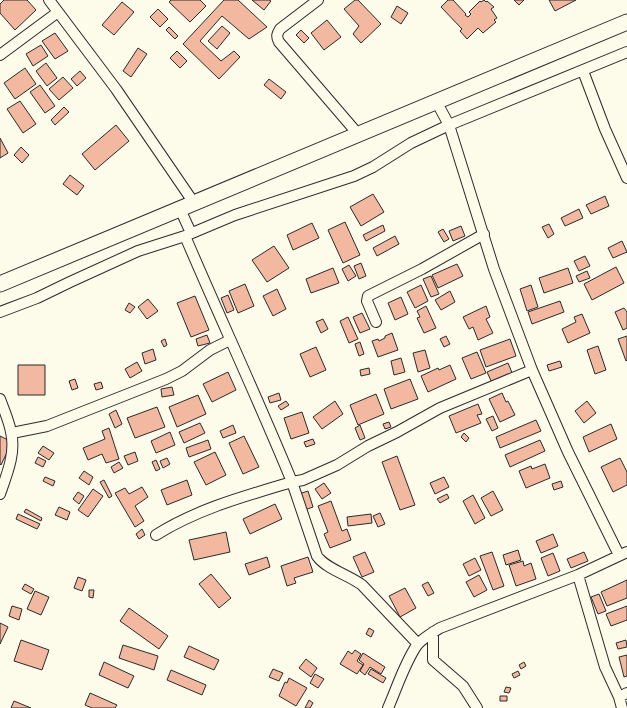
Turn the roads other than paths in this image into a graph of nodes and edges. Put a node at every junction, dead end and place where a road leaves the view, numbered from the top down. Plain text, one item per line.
1 (49, 0) edge
2 (318, 0) edge
3 (58, 12) junction
4 (627, 22) edge
5 (627, 52) edge
6 (0, 55) edge
7 (584, 71) junction
8 (436, 101) junction
9 (449, 125) junction
10 (358, 134) junction
11 (627, 178) edge
12 (194, 203) junction
13 (180, 209) junction
14 (188, 234) junction
15 (484, 234) junction
16 (0, 284) edge
17 (0, 312) edge
18 (376, 322) dead end
19 (230, 340) junction
20 (532, 370) junction
21 (0, 399) edge
22 (12, 433) junction
23 (292, 482) junction
24 (0, 494) edge
25 (156, 535) dead end
26 (623, 554) edge
27 (578, 575) junction
28 (433, 632) junction
29 (418, 644) junction
30 (623, 695) edge
31 (388, 708) edge
32 (477, 708) edge
33 (622, 708) edge

1 - 3 street
2 - 10 street
3 - 6 street
3 - 12 street
4 - 8 highway
5 - 7 street
7 - 9 street
7 - 11 street
8 - 9 street
8 - 10 highway
9 - 14 street
9 - 15 street
10 - 12 highway
12 - 13 highway
13 - 14 street
13 - 16 highway
14 - 17 street
14 - 19 street
15 - 18 street
15 - 20 street
19 - 22 street
19 - 23 street
20 - 23 street
20 - 26 street
21 - 22 street
22 - 24 street
23 - 25 street
23 - 29 street
26 - 27 street
27 - 28 street
27 - 30 street
28 - 29 street
28 - 32 street
29 - 31 street
30 - 33 street

